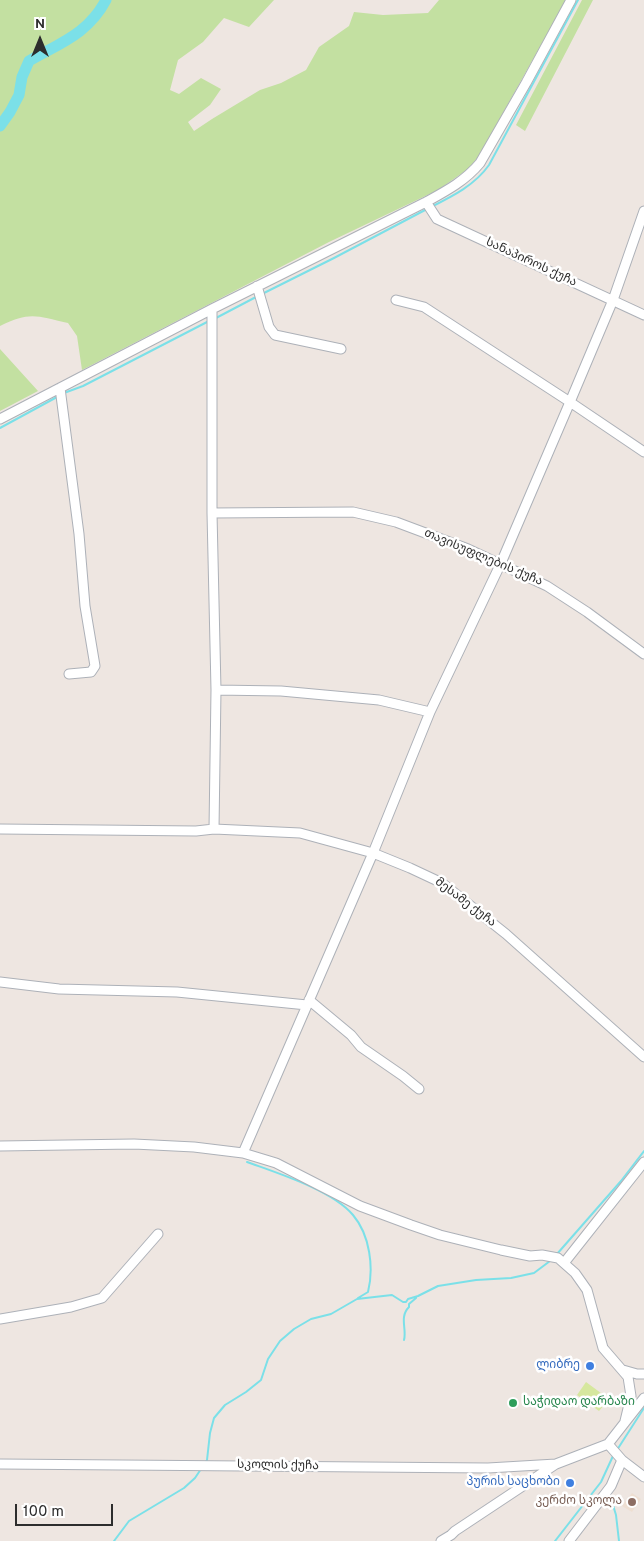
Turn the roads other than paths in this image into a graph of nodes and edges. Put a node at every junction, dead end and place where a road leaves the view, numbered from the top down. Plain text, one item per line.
1 (571, 0) edge
2 (426, 202) junction
3 (644, 211) edge
4 (257, 286) junction
5 (396, 300) dead end
6 (613, 300) junction
7 (212, 309) junction
8 (644, 315) edge
9 (341, 349) dead end
10 (60, 388) junction
11 (570, 402) junction
12 (0, 418) edge
13 (644, 452) edge
14 (212, 513) junction
15 (501, 563) junction
16 (644, 654) edge
17 (70, 674) dead end
18 (216, 690) junction
19 (430, 712) junction
20 (0, 829) edge
21 (214, 829) junction
22 (374, 853) junction
23 (0, 982) edge
24 (308, 1003) junction
25 (644, 1057) edge
26 (418, 1090) dead end
27 (0, 1146) edge
28 (243, 1152) junction
29 (644, 1162) edge
30 (158, 1234) dead end
31 (564, 1263) junction
32 (0, 1319) edge
33 (623, 1370) junction
34 (644, 1374) edge
35 (644, 1398) edge
36 (625, 1421) junction
37 (608, 1444) junction
38 (622, 1460) junction
39 (0, 1464) edge
40 (556, 1464) junction
41 (644, 1477) edge
42 (455, 1538) edge
43 (441, 1541) edge
44 (569, 1541) edge

1 - 2 street
2 - 4 street
2 - 6 street, სანაპიროს ქუჩა
3 - 6 street
4 - 7 street
4 - 9 street
5 - 11 street
6 - 8 street, სანაპიროს ქუჩა
6 - 11 street
7 - 10 street
7 - 14 street
10 - 12 street
10 - 17 street
11 - 13 street
11 - 15 street
14 - 15 street, თავისუფლების ქუჩა
14 - 18 street
15 - 16 street, თავისუფლების ქუჩა
15 - 19 street
18 - 19 street
18 - 21 street
19 - 22 street
20 - 21 street, მესამე ქუჩა
21 - 22 street, მესამე ქუჩა
22 - 24 street
22 - 25 street, მესამე ქუჩა
23 - 24 street
24 - 26 street
24 - 28 street
27 - 28 street
28 - 31 street
29 - 31 street
30 - 32 street
31 - 33 street
33 - 34 street
33 - 36 street
35 - 36 street
36 - 37 street
37 - 38 street
37 - 40 street
38 - 41 street
38 - 44 street
39 - 40 street, სკოლის ქუჩა
40 - 42 street
42 - 43 street

